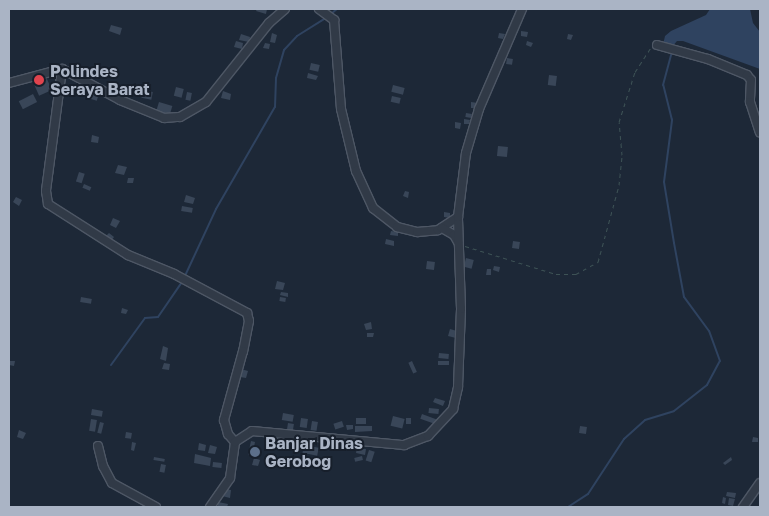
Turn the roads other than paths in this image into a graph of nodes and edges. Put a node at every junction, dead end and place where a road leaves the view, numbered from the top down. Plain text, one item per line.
1 (285, 9) edge
2 (522, 9) edge
3 (322, 10) edge
4 (657, 45) road end
5 (62, 69) junction
6 (9, 83) edge
7 (760, 132) edge
8 (458, 217) junction
9 (442, 228) junction
10 (458, 242) junction
11 (235, 442) junction
12 (98, 446) dead end
13 (760, 483) edge
14 (156, 507) edge
15 (210, 507) edge
16 (743, 507) edge

1 - 5 street
2 - 8 street
3 - 9 street
4 - 7 street
5 - 6 street
5 - 11 street
8 - 9 street
8 - 10 street
9 - 10 street
10 - 11 street
11 - 15 street
12 - 14 street
13 - 16 street

